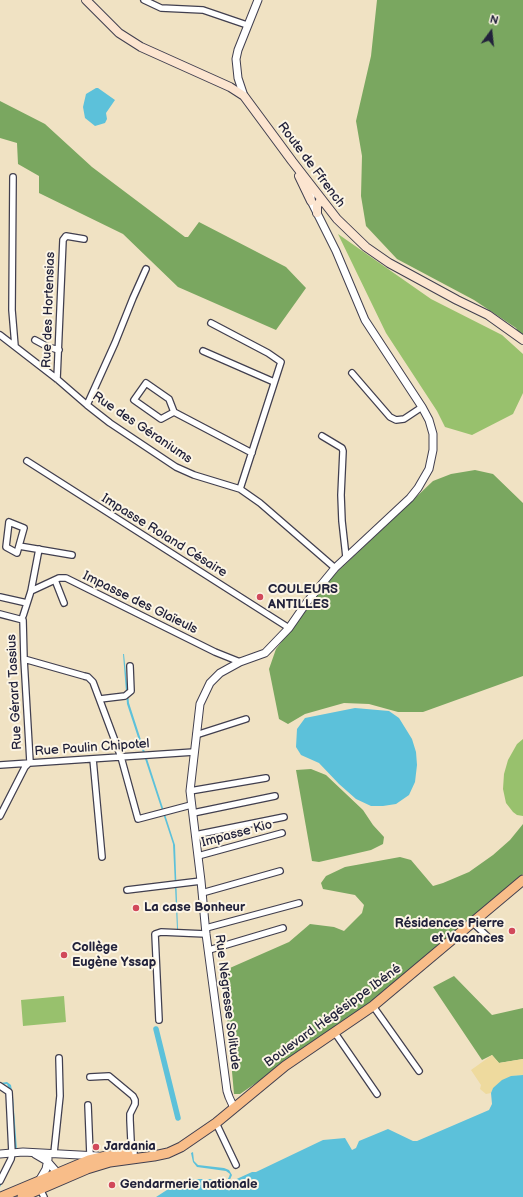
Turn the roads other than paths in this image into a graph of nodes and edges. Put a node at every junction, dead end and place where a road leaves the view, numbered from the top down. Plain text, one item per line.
1 (86, 0) edge
2 (144, 0) edge
3 (258, 0) edge
4 (247, 25) junction
5 (238, 78) junction
6 (236, 91) junction
7 (244, 96) junction
8 (292, 161) junction
9 (13, 177) dead end
10 (315, 191) junction
11 (321, 199) junction
12 (311, 201) junction
13 (317, 214) junction
14 (84, 239) dead end
15 (146, 269) dead end
16 (211, 322) dead end
17 (0, 335) edge
18 (35, 340) dead end
19 (523, 340) edge
20 (15, 346) junction
21 (59, 350) junction
22 (203, 351) dead end
23 (352, 373) dead end
24 (57, 379) junction
25 (274, 382) junction
26 (87, 405) junction
27 (422, 407) junction
28 (174, 412) junction
29 (322, 436) dead end
30 (252, 453) junction
31 (26, 462) dead end
32 (240, 489) junction
33 (19, 546) junction
34 (39, 549) junction
35 (72, 555) dead end
36 (346, 557) junction
37 (335, 568) junction
38 (55, 580) junction
39 (31, 591) junction
40 (0, 597) edge
41 (27, 603) junction
42 (64, 603) dead end
43 (0, 614) edge
44 (23, 616) dead end
45 (289, 628) junction
46 (24, 659) junction
47 (240, 662) junction
48 (130, 666) dead end
49 (100, 699) junction
50 (246, 719) dead end
51 (196, 735) junction
52 (194, 752) junction
53 (120, 757) junction
54 (93, 759) junction
55 (30, 762) junction
56 (0, 765) edge
57 (266, 778) dead end
58 (190, 791) junction
59 (275, 796) dead end
60 (191, 805) junction
61 (192, 813) junction
62 (0, 816) edge
63 (284, 817) dead end
64 (282, 833) dead end
65 (195, 835) junction
66 (198, 856) junction
67 (102, 857) dead end
68 (280, 871) dead end
69 (523, 880) edge
70 (201, 881) junction
71 (126, 890) dead end
72 (202, 893) junction
73 (299, 903) dead end
74 (473, 922) junction
75 (283, 928) dead end
76 (206, 931) junction
77 (487, 936) dead end
78 (209, 950) junction
79 (373, 1006) junction
80 (159, 1020) dead end
81 (335, 1033) junction
82 (59, 1058) dead end
83 (419, 1071) dead end
84 (90, 1077) dead end
85 (0, 1086) edge
86 (377, 1094) dead end
87 (88, 1106) dead end
88 (234, 1108) junction
89 (216, 1123) junction
90 (194, 1138) junction
91 (12, 1153) junction
92 (33, 1153) junction
93 (52, 1153) junction
94 (134, 1153) junction
95 (0, 1154) edge
96 (71, 1154) junction
97 (90, 1155) junction
98 (106, 1156) junction
99 (47, 1161) junction
100 (77, 1165) junction
101 (236, 1165) dead end
102 (74, 1174) junction
103 (60, 1176) junction
104 (0, 1181) edge
105 (41, 1189) edge
106 (1, 1197) edge
107 (22, 1197) edge

1 - 6 main road, Route de Ffrench
2 - 4 street
3 - 4 street
4 - 5 street
5 - 6 street
5 - 7 street
6 - 7 main road, Route de Ffrench
7 - 8 main road, Route de Ffrench
8 - 10 main road, Route de Ffrench
8 - 12 main road
9 - 20 street
10 - 11 main road, Route de Ffrench
10 - 12 street
11 - 13 main road
11 - 19 main road, Route de Ffrench
12 - 13 street, Rue Négresse Solitude
13 - 27 street, Rue Négresse Solitude
14 - 21 street, Rue des Hortensias
15 - 26 street
16 - 25 street
17 - 20 street, Rue des Géraniums
18 - 21 street
20 - 24 street, Rue des Géraniums
21 - 24 street, Rue des Hortensias
22 - 25 street
23 - 27 street
24 - 26 street, Rue des Géraniums
25 - 30 street
26 - 32 street, Rue des Géraniums
27 - 36 street, Rue Négresse Solitude
28 - 28 street
28 - 30 street
29 - 36 street
30 - 32 street
31 - 45 street, Impasse Roland Césaire
32 - 37 street, Rue des Géraniums
33 - 33 street
33 - 34 street
34 - 35 street
34 - 39 street
36 - 37 street, Rue Négresse Solitude
37 - 45 street, Rue Négresse Solitude
38 - 39 street
38 - 42 street
38 - 47 street, Impasse des Glaïeuls
39 - 41 street
40 - 41 street
41 - 44 street
43 - 46 street, Rue Gérard Tassius
45 - 47 street, Rue Négresse Solitude
46 - 49 street
46 - 55 street, Rue Gérard Tassius
47 - 51 street, Rue Négresse Solitude
48 - 49 street
49 - 53 street
50 - 51 street
51 - 52 street, Rue Négresse Solitude
52 - 53 street, Rue Paulin Chipotel
52 - 58 street, Rue Négresse Solitude
53 - 54 street, Rue Paulin Chipotel
53 - 60 street
54 - 55 street, Rue Paulin Chipotel
54 - 67 street
55 - 56 street
55 - 62 street, Rue Paulin Chipotel
57 - 58 street
58 - 60 street, Rue Négresse Solitude
59 - 61 street
60 - 61 street, Rue Négresse Solitude
61 - 65 street, Rue Négresse Solitude
63 - 65 street
64 - 66 street, Impasse Kio
65 - 66 street, Rue Négresse Solitude
66 - 70 street, Rue Négresse Solitude
68 - 72 street
69 - 74 main road, Boulevard Hégésippe Ibéné
70 - 71 street
70 - 72 street, Rue Négresse Solitude
72 - 76 street, Rue Négresse Solitude
73 - 76 street
74 - 77 street
74 - 79 main road, Boulevard Hégésippe Ibéné
75 - 78 street
76 - 78 street, Rue Négresse Solitude
76 - 80 street
78 - 88 street, Rue Négresse Solitude
79 - 81 main road, Boulevard Hégésippe Ibéné
79 - 83 street
81 - 86 street
81 - 88 main road, Boulevard Hégésippe Ibéné
82 - 93 street
84 - 94 street
85 - 91 street
87 - 97 street
88 - 89 main road, Boulevard Hégésippe Ibéné
89 - 90 main road, Boulevard Hégésippe Ibéné
89 - 101 street
90 - 94 main road, Boulevard Hégésippe Ibéné
90 - 102 main road, Boulevard Hégésippe Ibéné
91 - 92 street
91 - 95 street
91 - 104 street
92 - 93 street
92 - 99 street
93 - 96 street
93 - 99 street
94 - 98 main road, Boulevard Hégésippe Ibéné
96 - 97 street
96 - 100 street
97 - 98 street
98 - 100 main road, Boulevard Hégésippe Ibéné
99 - 103 street
99 - 105 street
100 - 102 street
100 - 103 main road, Boulevard Hégésippe Ibéné
102 - 103 main road, Boulevard Hégésippe Ibéné
103 - 105 main road, Boulevard Hégésippe Ibéné
105 - 106 main road, Boulevard Hégésippe Ibéné
105 - 107 main road, Boulevard Hégésippe Ibéné

